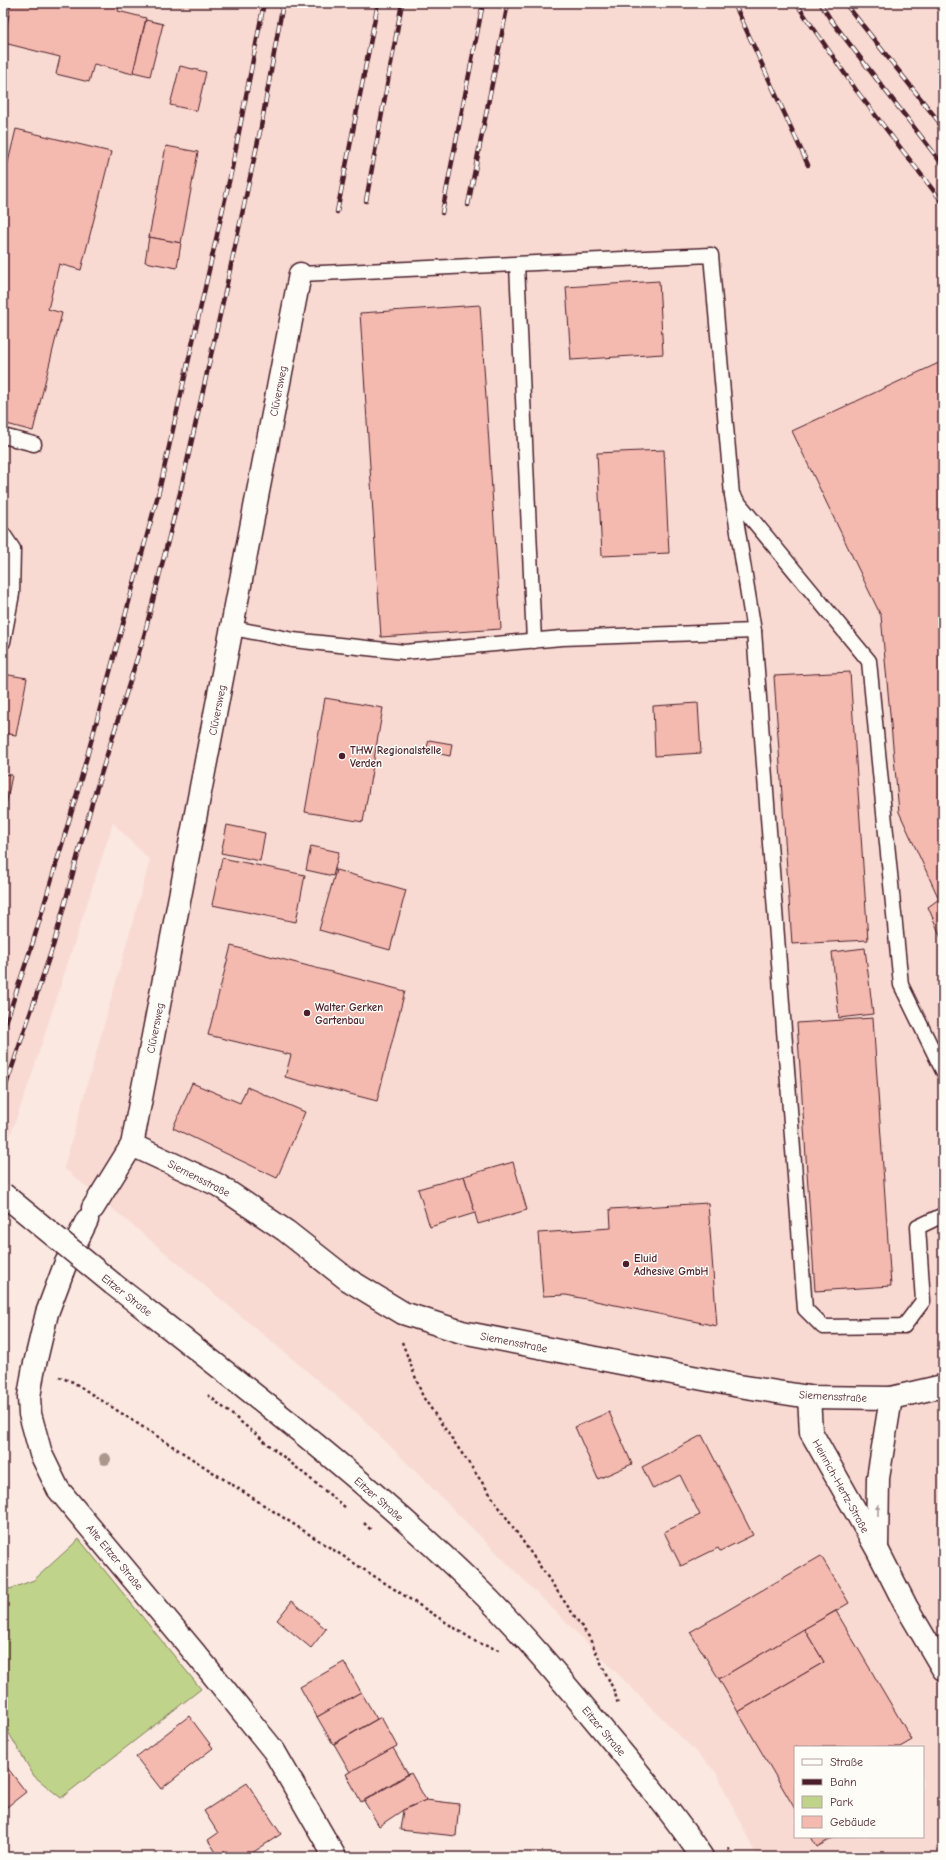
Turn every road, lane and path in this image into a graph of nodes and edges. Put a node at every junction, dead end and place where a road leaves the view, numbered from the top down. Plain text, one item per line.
1 (517, 265) junction
2 (300, 274) joint
3 (3, 436) edge
4 (34, 444) dead end
5 (732, 495) junction
6 (3, 534) edge
7 (233, 628) junction
8 (754, 632) junction
9 (534, 641) junction
10 (3, 642) edge
11 (943, 1071) edge
12 (132, 1145) junction
13 (3, 1194) edge
14 (943, 1215) edge
15 (403, 1313) junction
16 (56, 1376) dead end
17 (943, 1386) edge
18 (205, 1392) dead end
19 (809, 1396) junction
20 (891, 1398) junction
21 (352, 1513) dead end
22 (363, 1523) dead end
23 (375, 1533) dead end
24 (877, 1549) junction
25 (495, 1646) dead end
26 (943, 1669) edge
27 (620, 1709) dead end
28 (336, 1857) edge
29 (702, 1857) edge

1 - 2 lane
1 - 5 lane
1 - 9 lane
2 - 7 street, Clüversweg
3 - 4 lane
5 - 8 lane
5 - 11 lane
6 - 10 lane
7 - 9 lane
7 - 12 street, Clüversweg
8 - 9 lane
8 - 14 lane
12 - 15 street, Siemensstraße
12 - 28 street, Alte Eitzer Straße
13 - 29 street, Eitzer Straße, bridge
15 - 19 street, Siemensstraße
15 - 27 path
16 - 25 path
17 - 20 street, Siemensstraße
18 - 21 path
19 - 20 street, Siemensstraße
19 - 24 street, Heinrich-Hertz-Straße
24 -> 20 street, Heinrich-Hertz-Straße
22 - 23 path
24 - 26 street, Heinrich-Hertz-Straße

